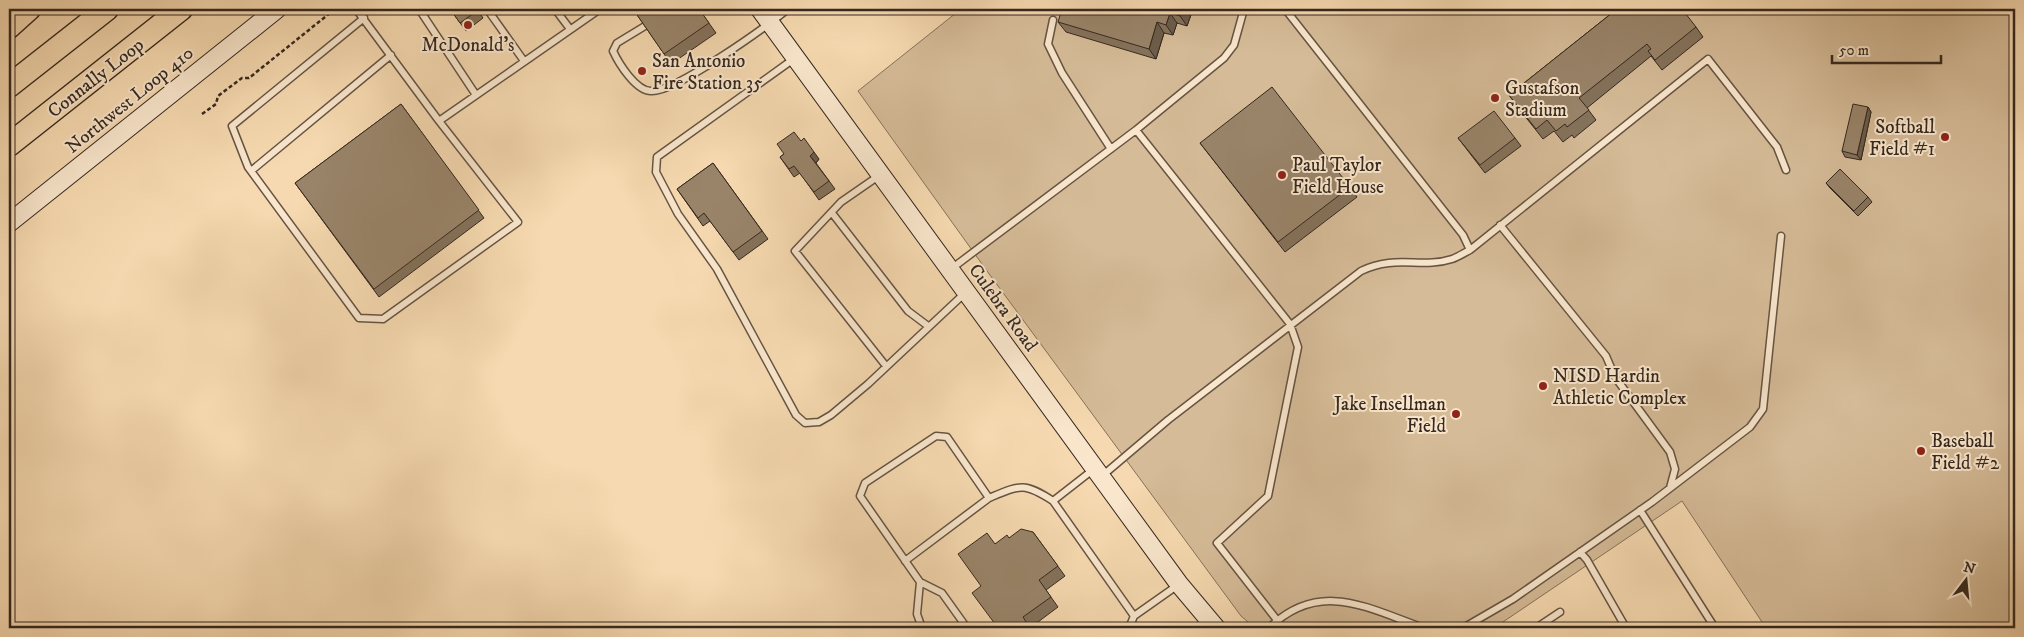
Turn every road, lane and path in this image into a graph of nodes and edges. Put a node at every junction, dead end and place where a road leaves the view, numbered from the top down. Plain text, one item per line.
1 (29, 9) edge
2 (107, 9) edge
3 (181, 9) edge
4 (276, 9) edge
5 (335, 9) edge
6 (356, 9) edge
7 (419, 9) edge
8 (487, 9) edge
9 (556, 9) edge
10 (600, 9) edge
11 (788, 9) edge
12 (1244, 9) edge
13 (1285, 9) edge
14 (766, 16) edge
15 (364, 18) junction
16 (1053, 20) dead end
17 (644, 26) edge
18 (9, 27) edge
19 (570, 30) junction
20 (391, 55) junction
21 (796, 58) junction
22 (524, 61) junction
23 (9, 86) edge
24 (476, 95) junction
25 (202, 114) dead end
26 (439, 121) junction
27 (1136, 130) junction
28 (9, 145) edge
29 (1111, 149) junction
30 (1786, 170) dead end
31 (251, 171) junction
32 (881, 174) junction
33 (832, 213) junction
34 (9, 223) edge
35 (1500, 225) junction
36 (1781, 236) dead end
37 (1470, 250) junction
38 (950, 270) junction
39 (967, 292) junction
40 (1290, 324) junction
41 (928, 326) junction
42 (886, 366) junction
43 (1098, 472) junction
44 (1670, 488) junction
45 (989, 498) junction
46 (1053, 500) junction
47 (1640, 510) junction
48 (1580, 552) junction
49 (906, 561) junction
50 (920, 582) junction
51 (1179, 584) junction
52 (1560, 612) dead end
53 (1134, 616) junction
54 (1277, 620) junction
55 (922, 628) edge
56 (967, 628) edge
57 (1129, 628) edge
58 (1216, 628) edge
59 (1269, 628) edge
60 (1424, 628) edge
61 (1463, 628) edge
62 (1536, 628) edge
63 (1626, 628) edge
64 (1715, 628) edge

1 - 18 highway
2 - 23 highway
3 - 28 highway, Connally Loop
4 - 34 main road, Northwest Loop 410
5 - 25 path
6 - 15 lane
7 - 24 lane
8 - 22 lane
9 - 19 lane
10 - 19 lane
11 - 14 lane
12 - 27 lane
13 - 37 lane
14 - 17 lane
14 - 21 main road, Culebra Road
15 - 20 lane
15 - 31 lane
16 - 29 lane
19 - 22 lane
20 - 26 lane
20 - 31 lane
21 - 32 main road, Culebra Road
21 - 42 lane
22 - 24 lane
24 - 26 lane
26 - 31 lane
27 - 29 lane
27 - 40 lane
29 - 38 lane
30 - 35 lane
32 - 33 lane
32 - 38 main road, Culebra Road
33 - 41 lane
33 - 42 lane
35 - 37 lane
35 - 44 lane
36 - 44 lane
37 - 40 lane
38 - 39 main road, Culebra Road
39 - 41 lane
39 - 43 main road, Culebra Road
40 - 43 lane
40 - 54 lane
41 - 42 lane
43 - 46 lane
43 - 51 main road, Culebra Road
44 - 47 lane
45 - 46 lane
45 - 49 lane
45 - 49 lane
46 - 53 lane
47 - 48 lane
47 - 64 lane
48 - 61 lane
48 - 63 lane
49 - 50 lane
50 - 55 lane
50 - 56 lane
51 - 53 lane
51 - 58 main road, Culebra Road
52 - 62 lane
53 - 57 lane
54 - 59 lane
54 - 60 lane

